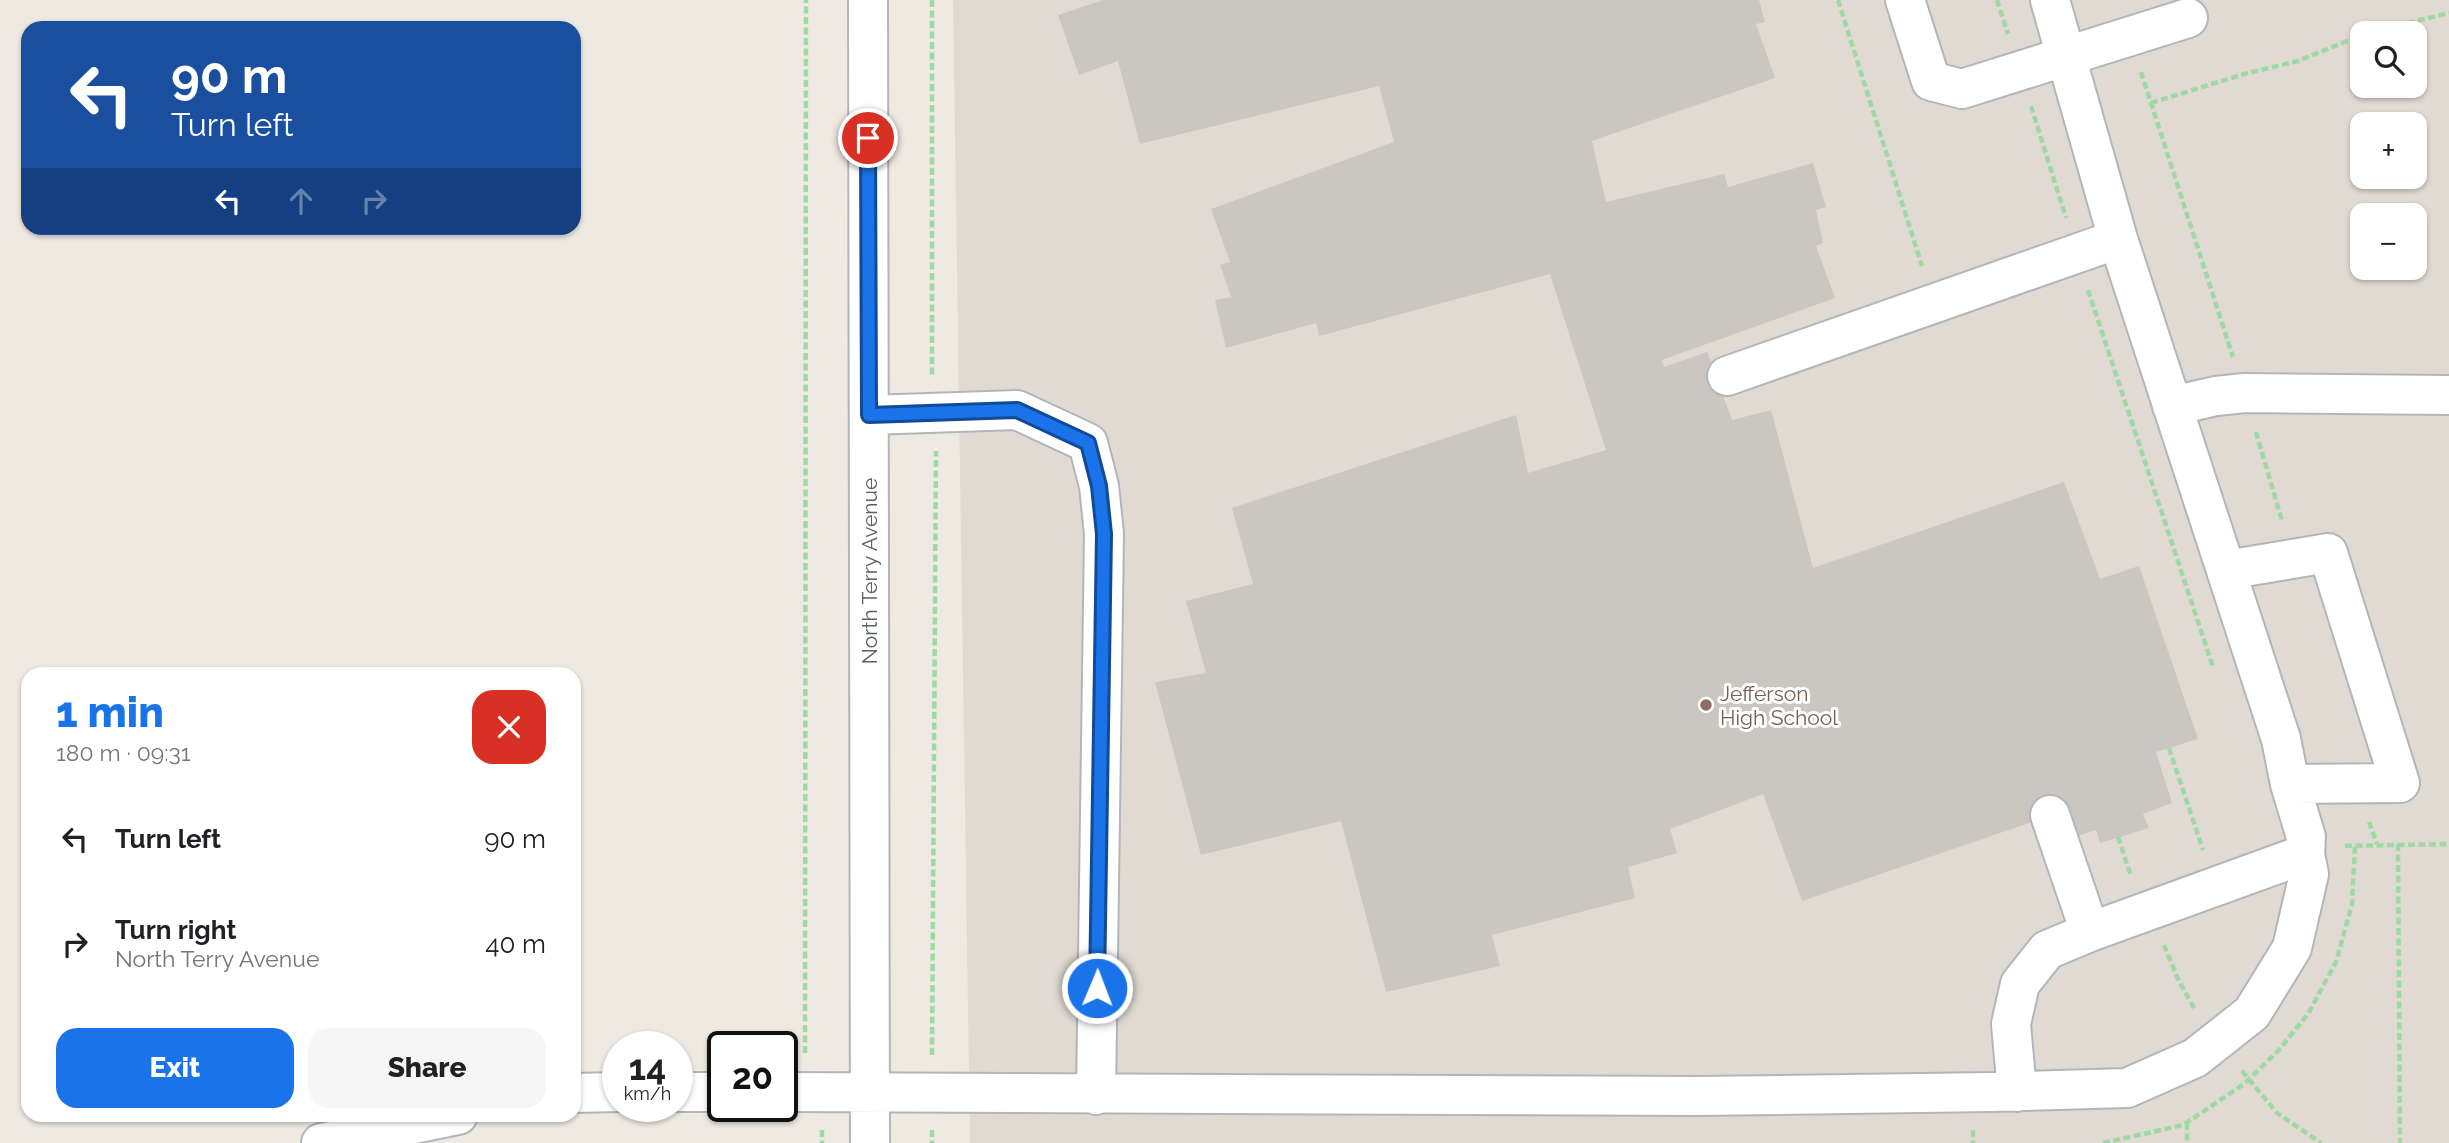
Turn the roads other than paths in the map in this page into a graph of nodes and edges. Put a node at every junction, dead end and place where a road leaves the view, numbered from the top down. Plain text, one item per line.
1 (868, 0) edge
2 (1905, 0) edge
3 (2050, 0) edge
4 (2188, 18) dead end
5 (2067, 57) junction
6 (2118, 239) junction
7 (1727, 376) dead end
8 (2449, 395) edge
9 (2172, 406) junction
10 (869, 415) junction
11 (2226, 570) junction
12 (2290, 784) junction
13 (2050, 816) dead end
14 (2305, 854) junction
15 (2090, 932) junction
16 (602, 1092) edge
17 (798, 1092) edge
18 (870, 1092) junction
19 (2017, 1092) junction
20 (581, 1093) edge
21 (1096, 1095) junction
22 (424, 1122) edge
23 (321, 1143) edge
24 (870, 1143) edge

1 - 10 street, North Terry Avenue
2 - 5 street
3 - 5 street
4 - 5 street
5 - 6 street
6 - 7 street
6 - 9 street
8 - 9 street
9 - 11 street
10 - 18 street, North Terry Avenue
10 - 21 street
11 - 12 street
11 - 12 street
12 - 14 street
13 - 15 street
14 - 15 street
14 - 19 street
15 - 19 street
16 - 20 street
17 - 18 street
18 - 21 street
18 - 24 street, North Terry Avenue
19 - 21 street
22 - 23 street

